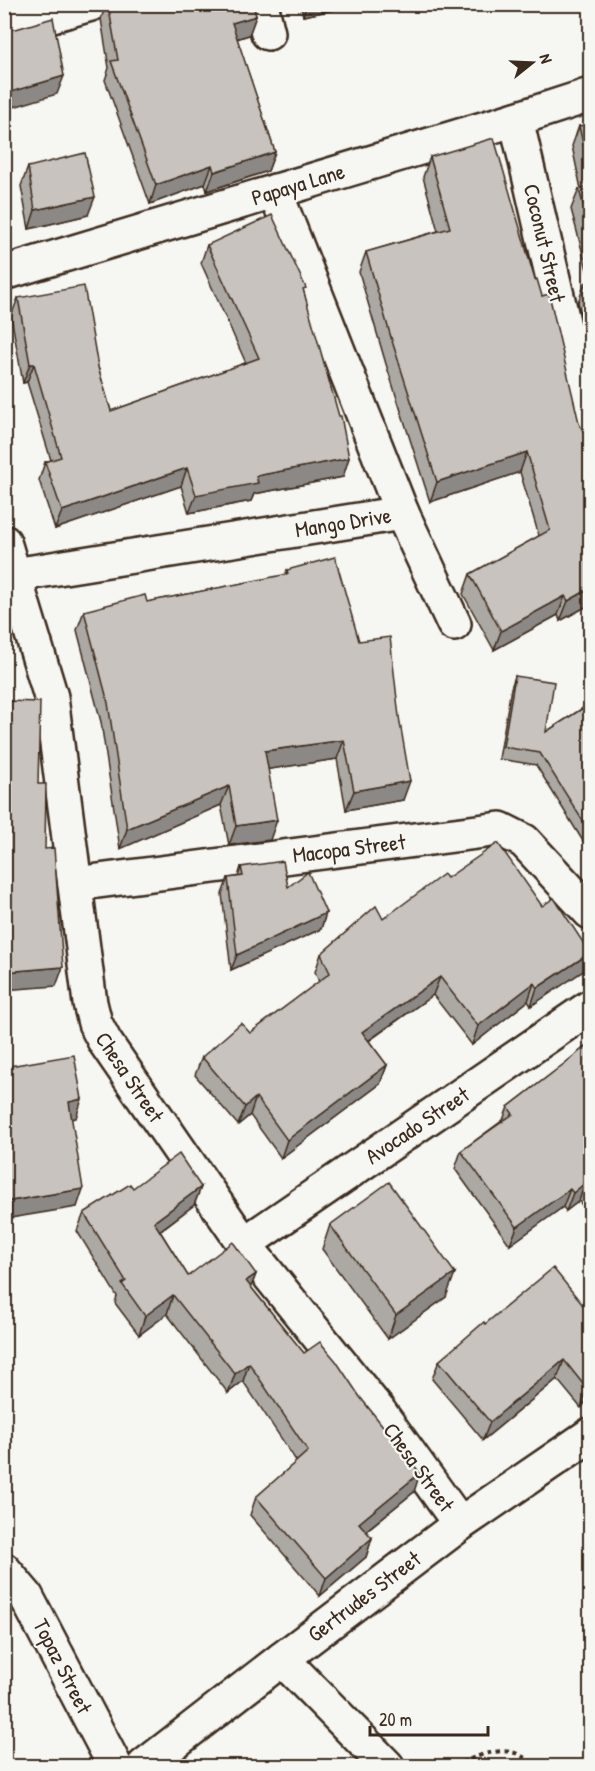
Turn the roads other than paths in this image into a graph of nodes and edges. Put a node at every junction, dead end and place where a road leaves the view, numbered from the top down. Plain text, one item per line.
1 (78, 6) edge
2 (4, 29) edge
3 (591, 95) edge
4 (516, 119) junction
5 (275, 191) junction
6 (4, 273) edge
7 (591, 438) edge
8 (402, 513) junction
9 (4, 542) edge
10 (14, 575) junction
11 (454, 624) dead end
12 (75, 884) junction
13 (591, 912) edge
14 (591, 1006) edge
15 (244, 1244) junction
16 (591, 1435) edge
17 (460, 1524) junction
18 (4, 1570) edge
19 (282, 1659) junction
20 (115, 1767) edge
21 (144, 1767) edge
22 (387, 1767) edge

1 - 2 street
3 - 4 street, Papaya Lane
4 - 5 street, Papaya Lane
4 - 7 street, Coconut Street
5 - 6 street, Papaya Lane
5 - 8 street, Mango Drive
8 - 10 street, Mango Drive
8 - 11 street
9 - 10 street, Chesa Street
10 - 12 street, Chesa Street
12 - 13 street, Macopa Street
12 - 15 street, Chesa Street
14 - 15 street, Avocado Street
15 - 17 street, Chesa Street
16 - 17 street, Gertrudes Street
17 - 19 street, Gertrudes Street
18 - 20 street, Topaz Street
19 - 21 street, Gertrudes Street
19 - 22 street

